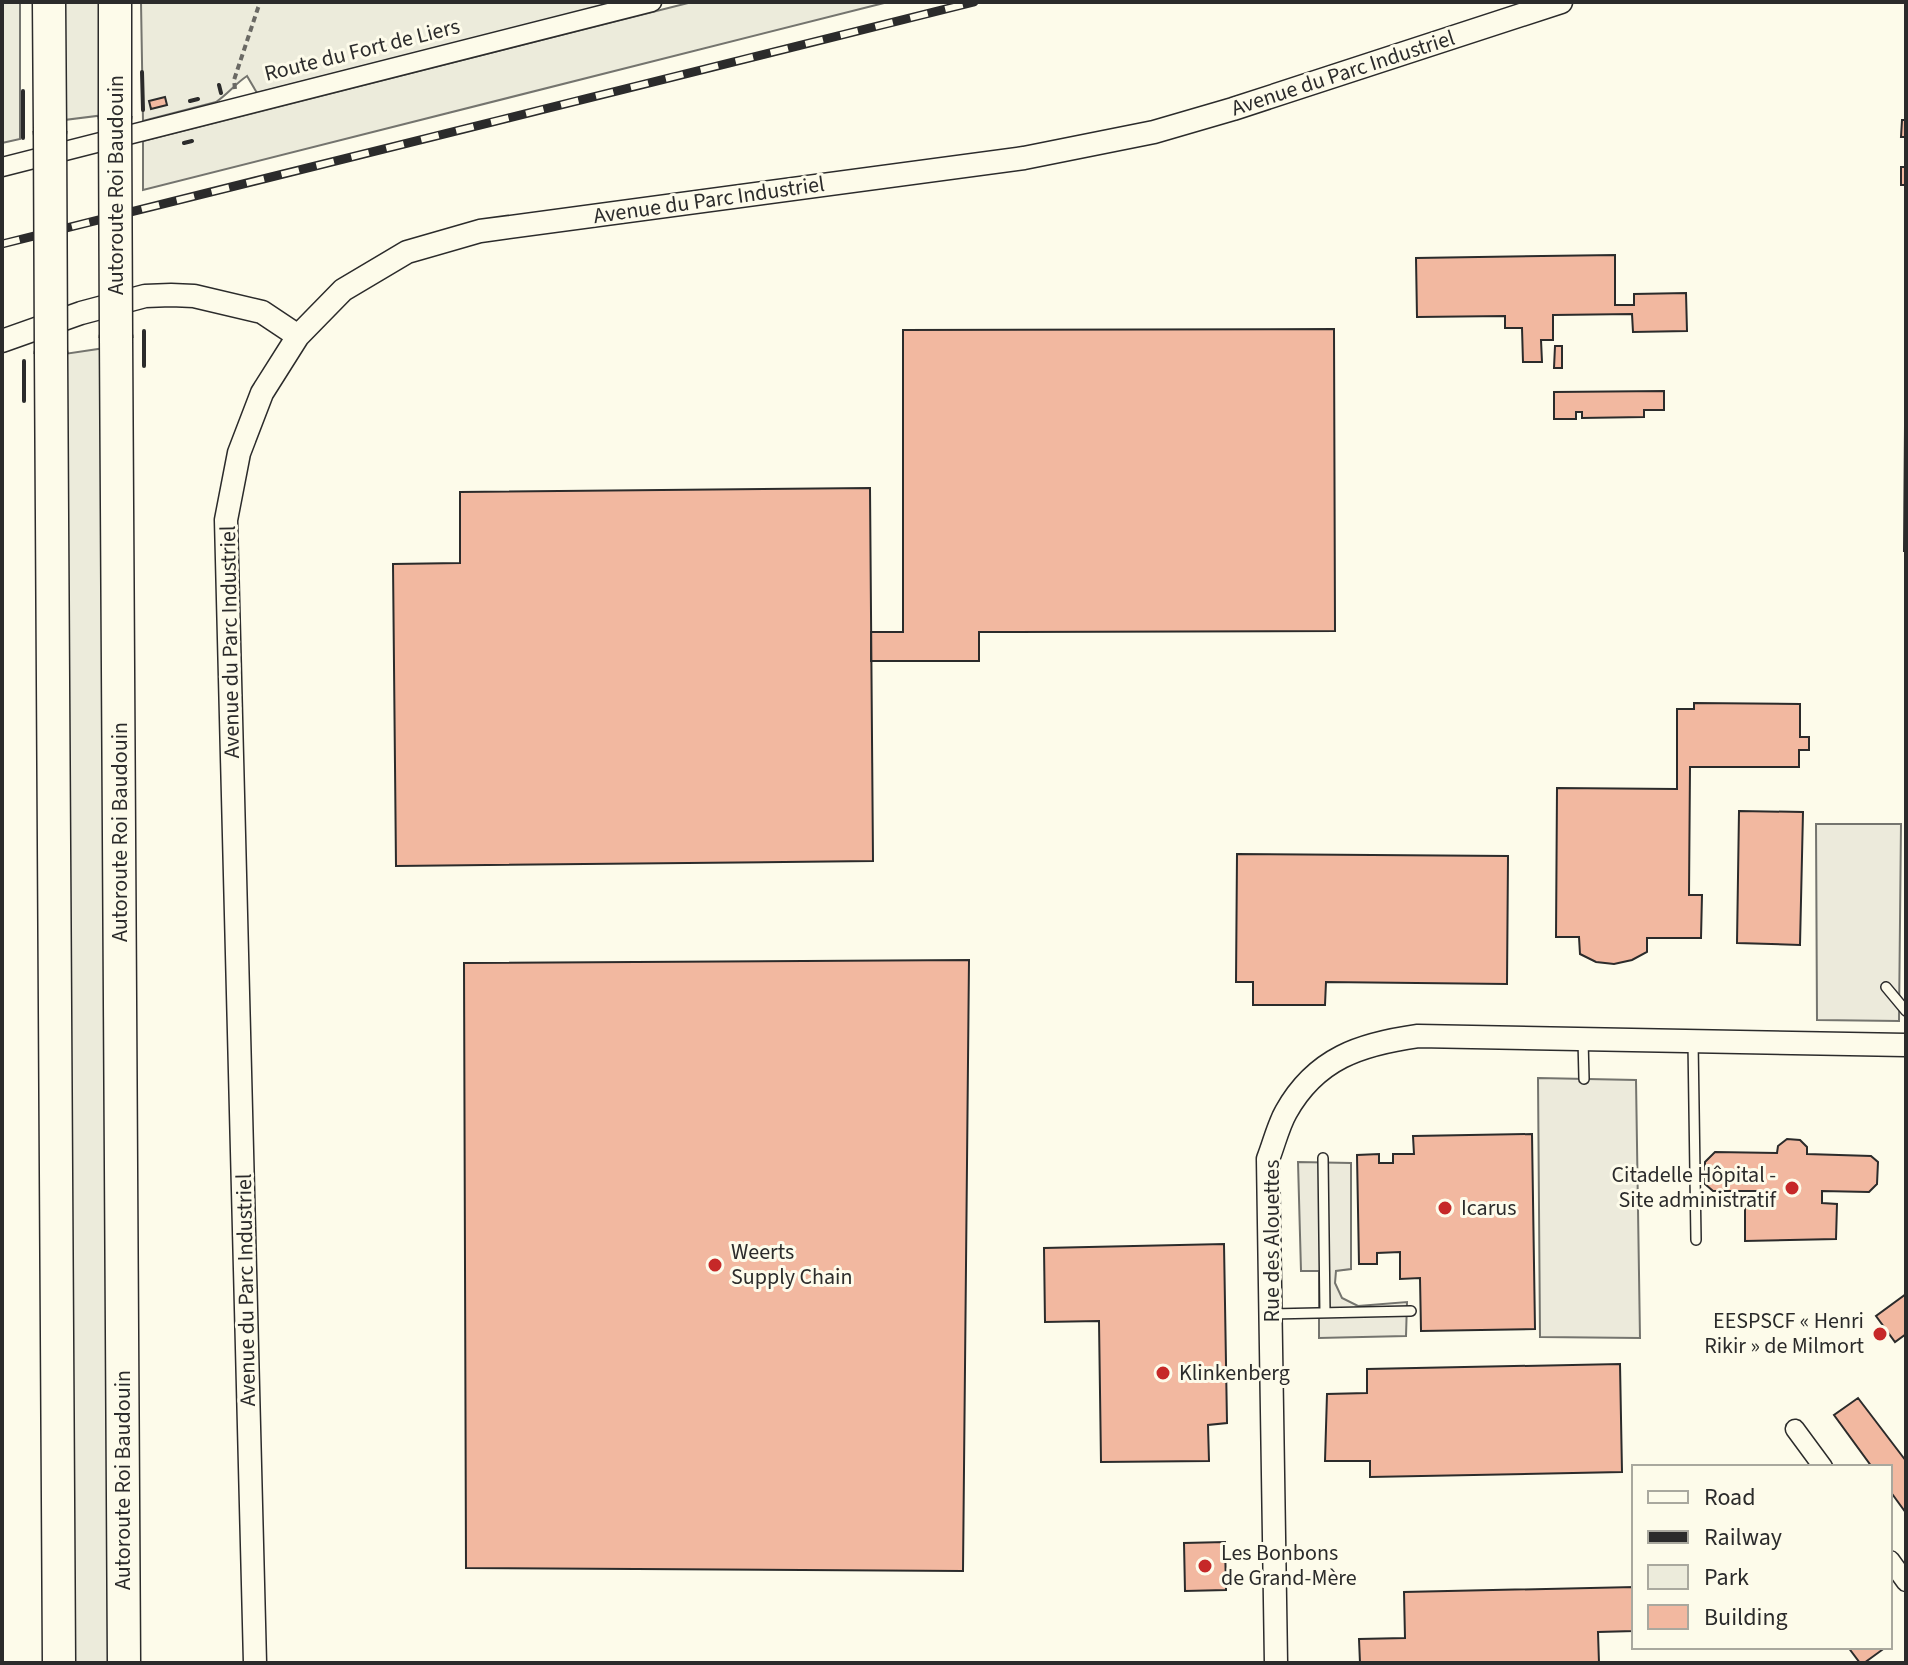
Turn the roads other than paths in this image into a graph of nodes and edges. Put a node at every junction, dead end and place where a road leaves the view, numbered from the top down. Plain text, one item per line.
1 (49, 2) edge
2 (115, 2) edge
3 (652, 2) edge
4 (1561, 2) edge
5 (2, 167) edge
6 (298, 336) junction
7 (2, 341) edge
8 (1886, 987) dead end
9 (1906, 1011) edge
10 (1583, 1039) junction
11 (1693, 1041) junction
12 (1906, 1045) edge
13 (1584, 1079) dead end
14 (1323, 1158) dead end
15 (1696, 1240) dead end
16 (1411, 1311) dead end
17 (1325, 1313) junction
18 (1271, 1314) junction
19 (1795, 1429) dead end
20 (1822, 1465) edge
21 (1892, 1563) edge
22 (1906, 1582) edge
23 (59, 1663) edge
24 (124, 1663) edge
25 (255, 1663) edge
26 (1276, 1663) edge

1 - 23 highway, bridge
2 - 24 highway, Autoroute Roi Baudouin, bridge
3 - 5 street, Route du Fort de Liers
4 - 6 street, Avenue du Parc Industriel
6 - 7 street
6 - 25 street, Avenue du Parc Industriel
8 - 9 lane
10 - 11 street, Rue des Alouettes
10 - 13 lane
10 - 18 street, Rue des Alouettes
11 - 12 street, Rue des Alouettes
11 - 15 lane
14 - 17 lane
16 - 17 lane
17 - 18 lane
18 - 26 street, Rue des Alouettes
19 - 20 street
21 - 22 street

